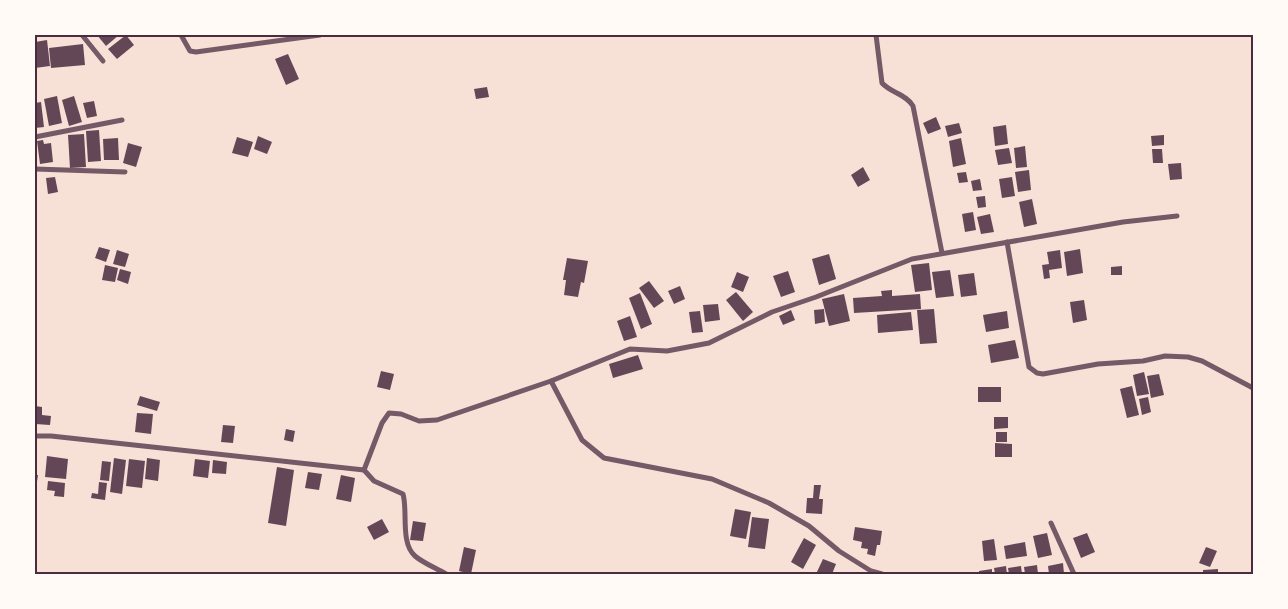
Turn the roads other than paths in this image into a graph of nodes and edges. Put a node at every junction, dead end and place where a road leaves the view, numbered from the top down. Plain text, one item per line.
1 (82, 35) edge
2 (180, 35) edge
3 (320, 35) edge
4 (876, 35) edge
5 (103, 61) dead end
6 (122, 120) dead end
7 (35, 137) edge
8 (35, 169) edge
9 (125, 172) dead end
10 (1177, 216) dead end
11 (1007, 242) junction
12 (942, 253) junction
13 (551, 381) junction
14 (1253, 388) edge
15 (35, 436) edge
16 (364, 470) junction
17 (1051, 523) dead end
18 (446, 574) edge
19 (882, 574) edge
20 (1074, 574) edge

1 - 5 street
2 - 3 street
4 - 12 street
6 - 7 street
8 - 9 street
10 - 11 street
11 - 12 street
11 - 14 street
12 - 13 street
13 - 16 street
13 - 19 street
15 - 16 street
16 - 18 street
17 - 20 street

